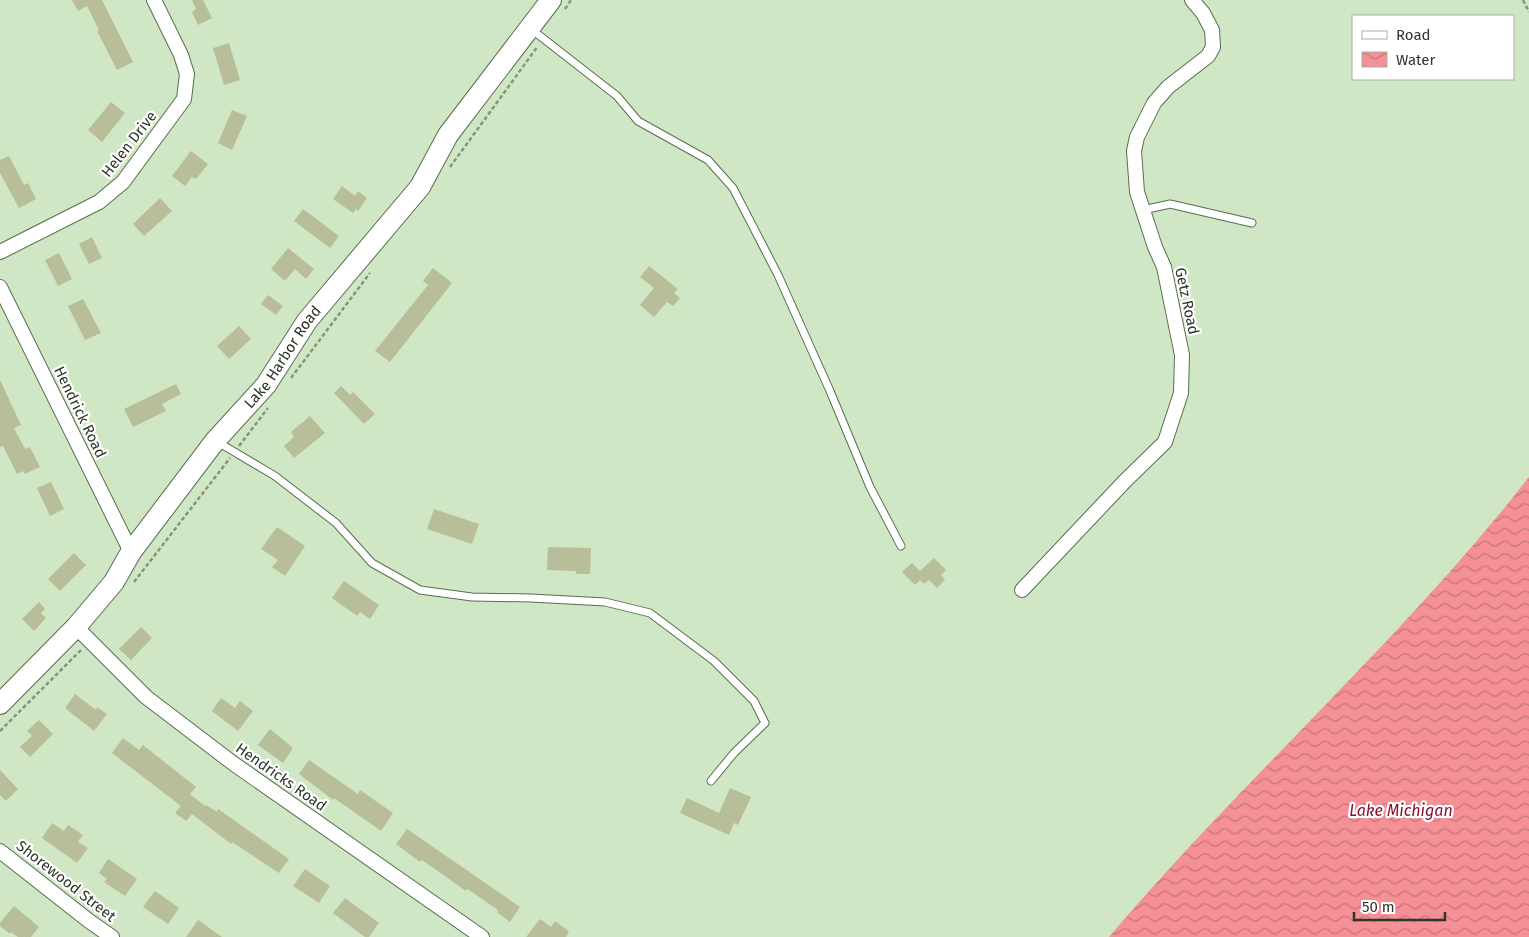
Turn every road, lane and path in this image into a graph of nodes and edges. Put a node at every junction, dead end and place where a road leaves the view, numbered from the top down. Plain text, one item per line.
1 (154, 0) edge
2 (551, 0) edge
3 (1192, 0) edge
4 (1523, 0) edge
5 (1529, 12) edge
6 (529, 28) junction
7 (1143, 210) junction
8 (1252, 223) dead end
9 (0, 252) edge
10 (0, 286) edge
11 (215, 441) junction
12 (901, 546) dead end
13 (131, 552) junction
14 (1022, 590) dead end
15 (76, 627) junction
16 (0, 704) edge
17 (711, 781) dead end
18 (0, 851) edge
19 (112, 937) edge
20 (482, 937) edge

1 - 9 street, Helen Drive
2 - 6 street, Lake Harbor Road
3 - 7 street, Getz Road
4 - 5 path
6 - 11 street, Lake Harbor Road
6 - 12 lane
7 - 8 lane
7 - 14 street, Getz Road
10 - 13 street, Hendrick Road
11 - 13 street, Lake Harbor Road
11 - 17 lane
13 - 15 street, Lake Harbor Road
15 - 16 street, Lake Harbor Road
15 - 20 street, Hendricks Road
18 - 19 street, Shorewood Street

